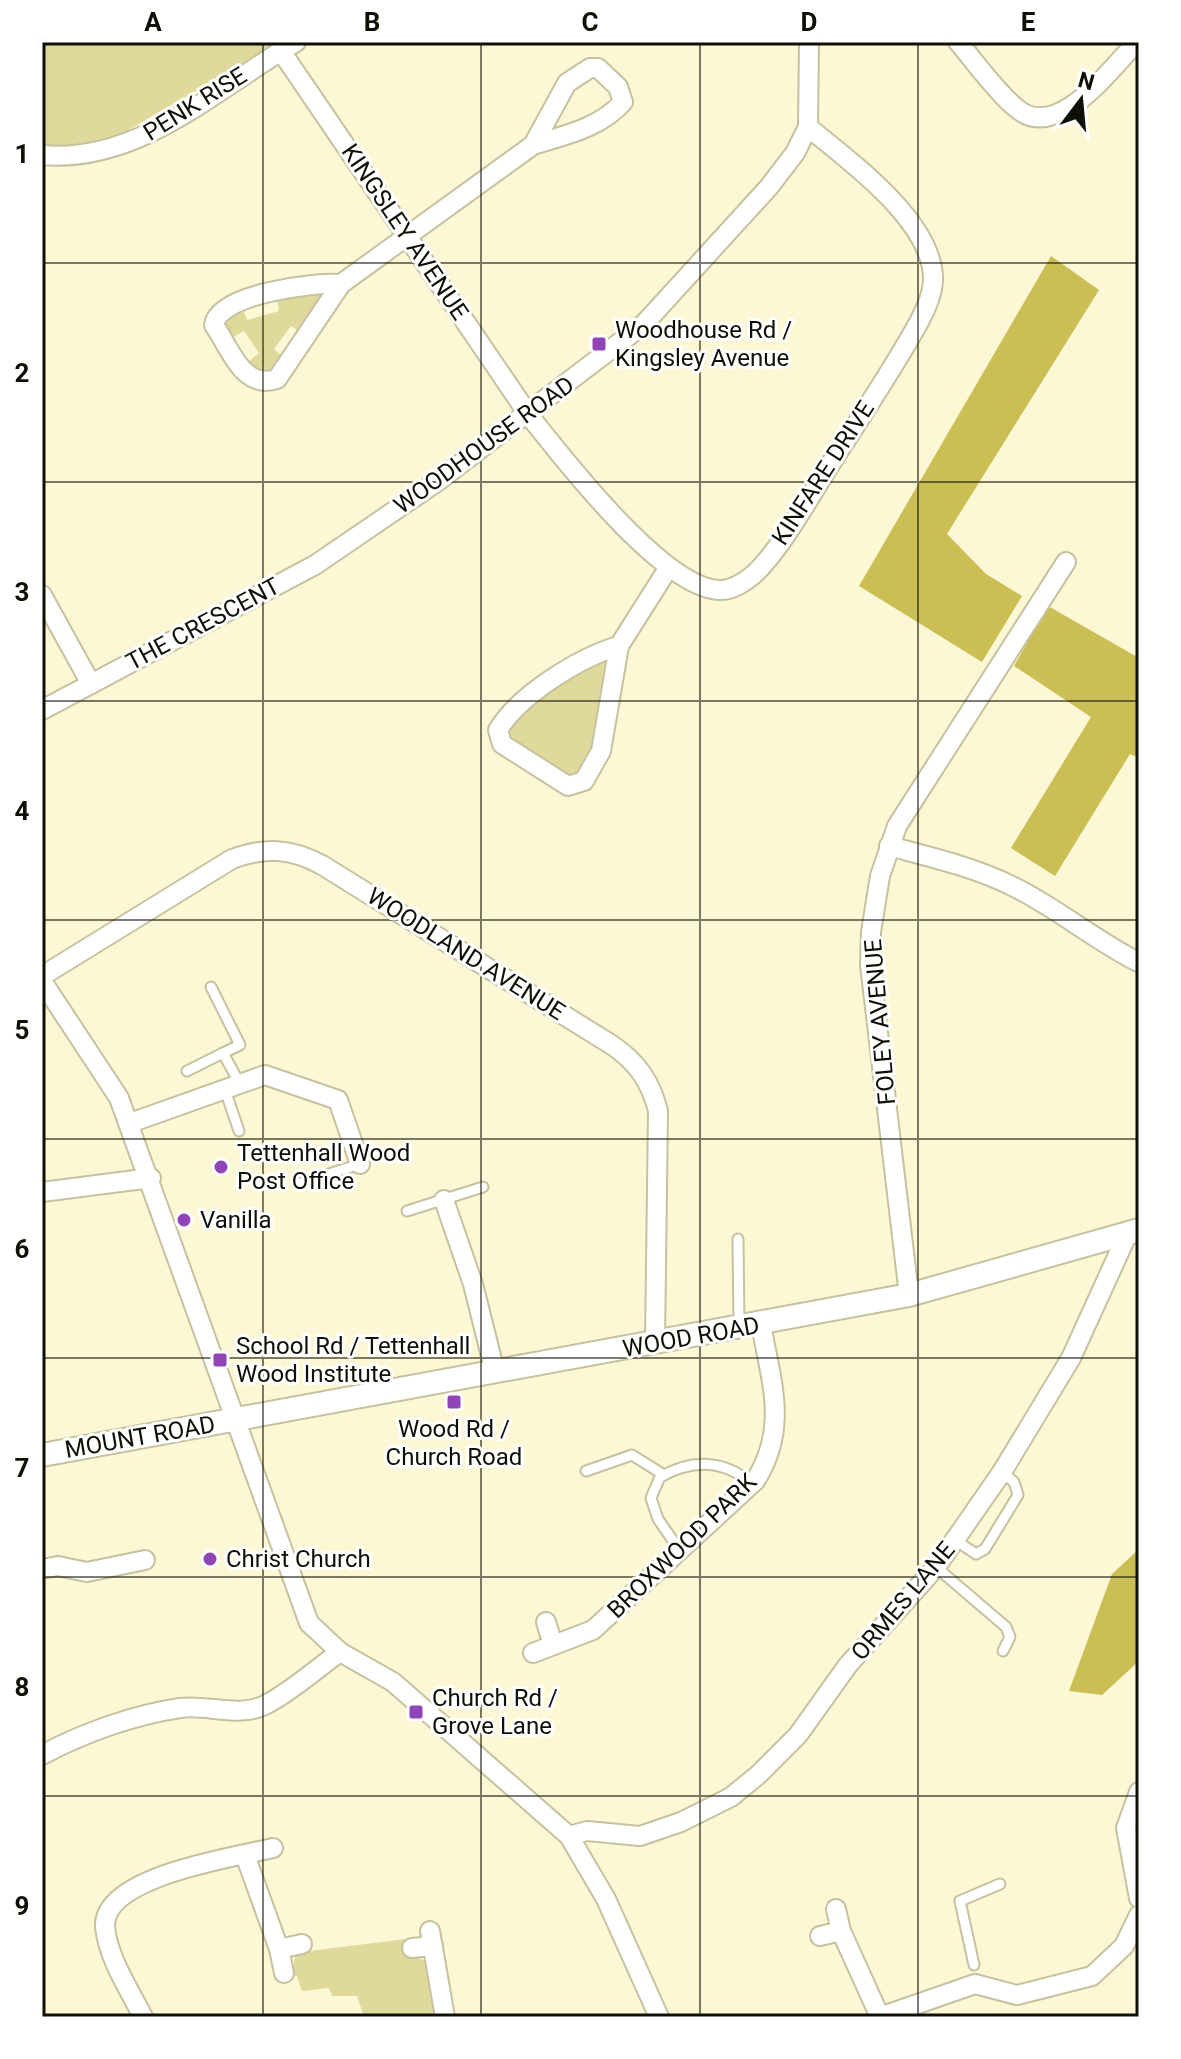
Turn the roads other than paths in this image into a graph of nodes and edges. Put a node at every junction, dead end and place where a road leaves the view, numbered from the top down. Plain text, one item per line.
1 (809, 42) edge
2 (958, 42) edge
3 (1137, 42) edge
4 (288, 46) edge
5 (808, 127) junction
6 (533, 145) junction
7 (42, 155) edge
8 (408, 236) junction
9 (341, 284) junction
10 (528, 414) junction
11 (1066, 562) dead end
12 (315, 565) joint
13 (669, 567) junction
14 (42, 595) edge
15 (619, 646) junction
16 (91, 684) junction
17 (42, 710) edge
18 (889, 846) junction
19 (1138, 962) edge
20 (42, 978) edge
21 (211, 987) dead end
22 (223, 1053) junction
23 (187, 1071) dead end
24 (232, 1087) junction
25 (130, 1123) junction
26 (239, 1131) dead end
27 (360, 1164) joint
28 (151, 1178) junction
29 (298, 1184) dead end
30 (483, 1187) dead end
31 (42, 1192) edge
32 (444, 1200) junction
33 (407, 1211) dead end
34 (1133, 1232) edge
35 (738, 1239) dead end
36 (909, 1295) junction
37 (750, 1326) junction
38 (655, 1343) junction
39 (495, 1372) junction
40 (238, 1420) junction
41 (42, 1455) edge
42 (586, 1471) dead end
43 (1002, 1472) junction
44 (664, 1475) junction
45 (752, 1484) junction
46 (955, 1540) junction
47 (680, 1551) junction
48 (145, 1560) dead end
49 (936, 1567) junction
50 (42, 1569) edge
51 (546, 1622) dead end
52 (553, 1645) junction
53 (1003, 1651) dead end
54 (340, 1652) junction
55 (533, 1653) dead end
56 (42, 1755) edge
57 (1139, 1792) edge
58 (569, 1836) junction
59 (273, 1848) dead end
60 (245, 1855) junction
61 (1000, 1884) dead end
62 (1139, 1898) edge
63 (836, 1909) dead end
64 (1139, 1915) edge
65 (841, 1931) junction
66 (820, 1936) dead end
67 (302, 1944) dead end
68 (412, 1948) dead end
69 (279, 1949) junction
70 (284, 1973) dead end
71 (975, 1975) junction
72 (143, 2017) edge
73 (445, 2017) edge
74 (659, 2017) edge
75 (880, 2017) edge

1 - 5 street, WOODHOUSE ROAD
2 - 3 street
4 - 7 street, PENK RISE
4 - 8 street, KINGSLEY AVENUE
5 - 10 street, WOODHOUSE ROAD
5 - 13 street, KINFARE DRIVE
6 - 6 street
6 - 8 street
8 - 9 street
8 - 10 street, KINGSLEY AVENUE
9 - 9 street
10 - 12 street, WOODHOUSE ROAD
10 - 13 street, KINFARE DRIVE
11 - 18 street, FOLEY AVENUE
12 - 16 street, THE CRESCENT
13 - 15 street
14 - 16 street
15 - 15 street
16 - 17 street, THE CRESCENT
18 - 19 street
18 - 36 street, FOLEY AVENUE
20 - 25 street
20 - 38 street, WOODLAND AVENUE
21 - 22 lane
22 - 23 lane
22 - 24 lane
24 - 25 street
24 - 26 lane
24 - 27 street
25 - 28 street
27 - 29 lane
28 - 31 street
28 - 40 street
30 - 32 lane
32 - 33 lane
32 - 39 street
34 - 36 street, WOOD ROAD
34 - 43 street, ORMES LANE
35 - 37 lane
36 - 37 street, WOOD ROAD
37 - 38 street, WOOD ROAD
37 - 45 street, BROXWOOD PARK
38 - 39 street, WOOD ROAD
39 - 40 street, WOOD ROAD
40 - 41 street, MOUNT ROAD
40 - 54 street
42 - 44 lane
43 - 46 street, ORMES LANE
43 - 46 lane
44 - 45 lane
44 - 47 lane
45 - 47 street, BROXWOOD PARK
46 - 49 street, ORMES LANE
47 - 52 street, BROXWOOD PARK
48 - 50 street
49 - 53 lane
49 - 58 street, ORMES LANE
51 - 52 street
52 - 55 street, BROXWOOD PARK
54 - 56 street
54 - 58 street
57 - 62 street
58 - 74 street
59 - 60 street
60 - 69 street
60 - 72 street
61 - 71 lane
63 - 65 street
64 - 71 street
65 - 66 street
65 - 75 street
67 - 69 street
68 - 73 street
69 - 70 street
71 - 75 street

